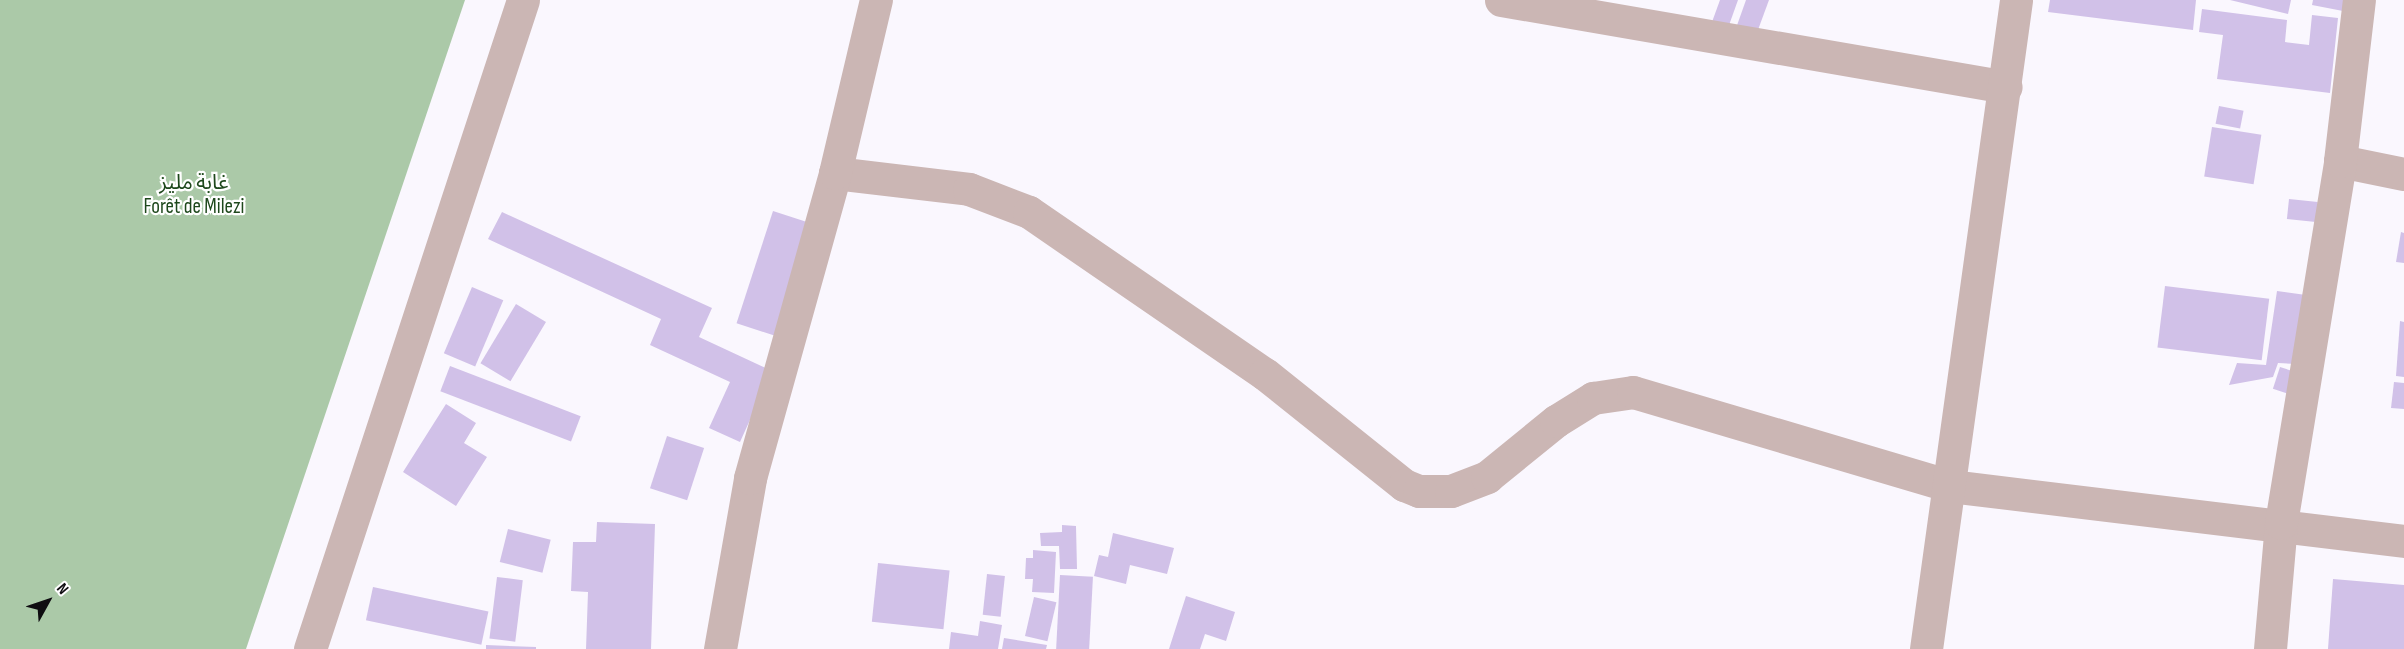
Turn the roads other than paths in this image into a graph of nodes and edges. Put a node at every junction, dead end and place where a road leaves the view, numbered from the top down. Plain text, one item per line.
1 (523, 0) edge
2 (876, 0) edge
3 (1501, 0) edge
4 (2016, 0) edge
5 (2359, 0) edge
6 (2006, 87) junction
7 (2340, 161) junction
8 (835, 173) junction
9 (2404, 174) edge
10 (1950, 486) junction
11 (2281, 523) junction
12 (2404, 541) edge
13 (310, 649) edge
14 (720, 649) edge
15 (1926, 649) edge
16 (2270, 649) edge

1 - 13 street
2 - 8 street
3 - 6 street
4 - 6 street
5 - 7 street
6 - 10 street
7 - 9 street
7 - 11 street
8 - 10 street
8 - 14 street
10 - 11 street
10 - 15 street
11 - 12 street
11 - 16 street

